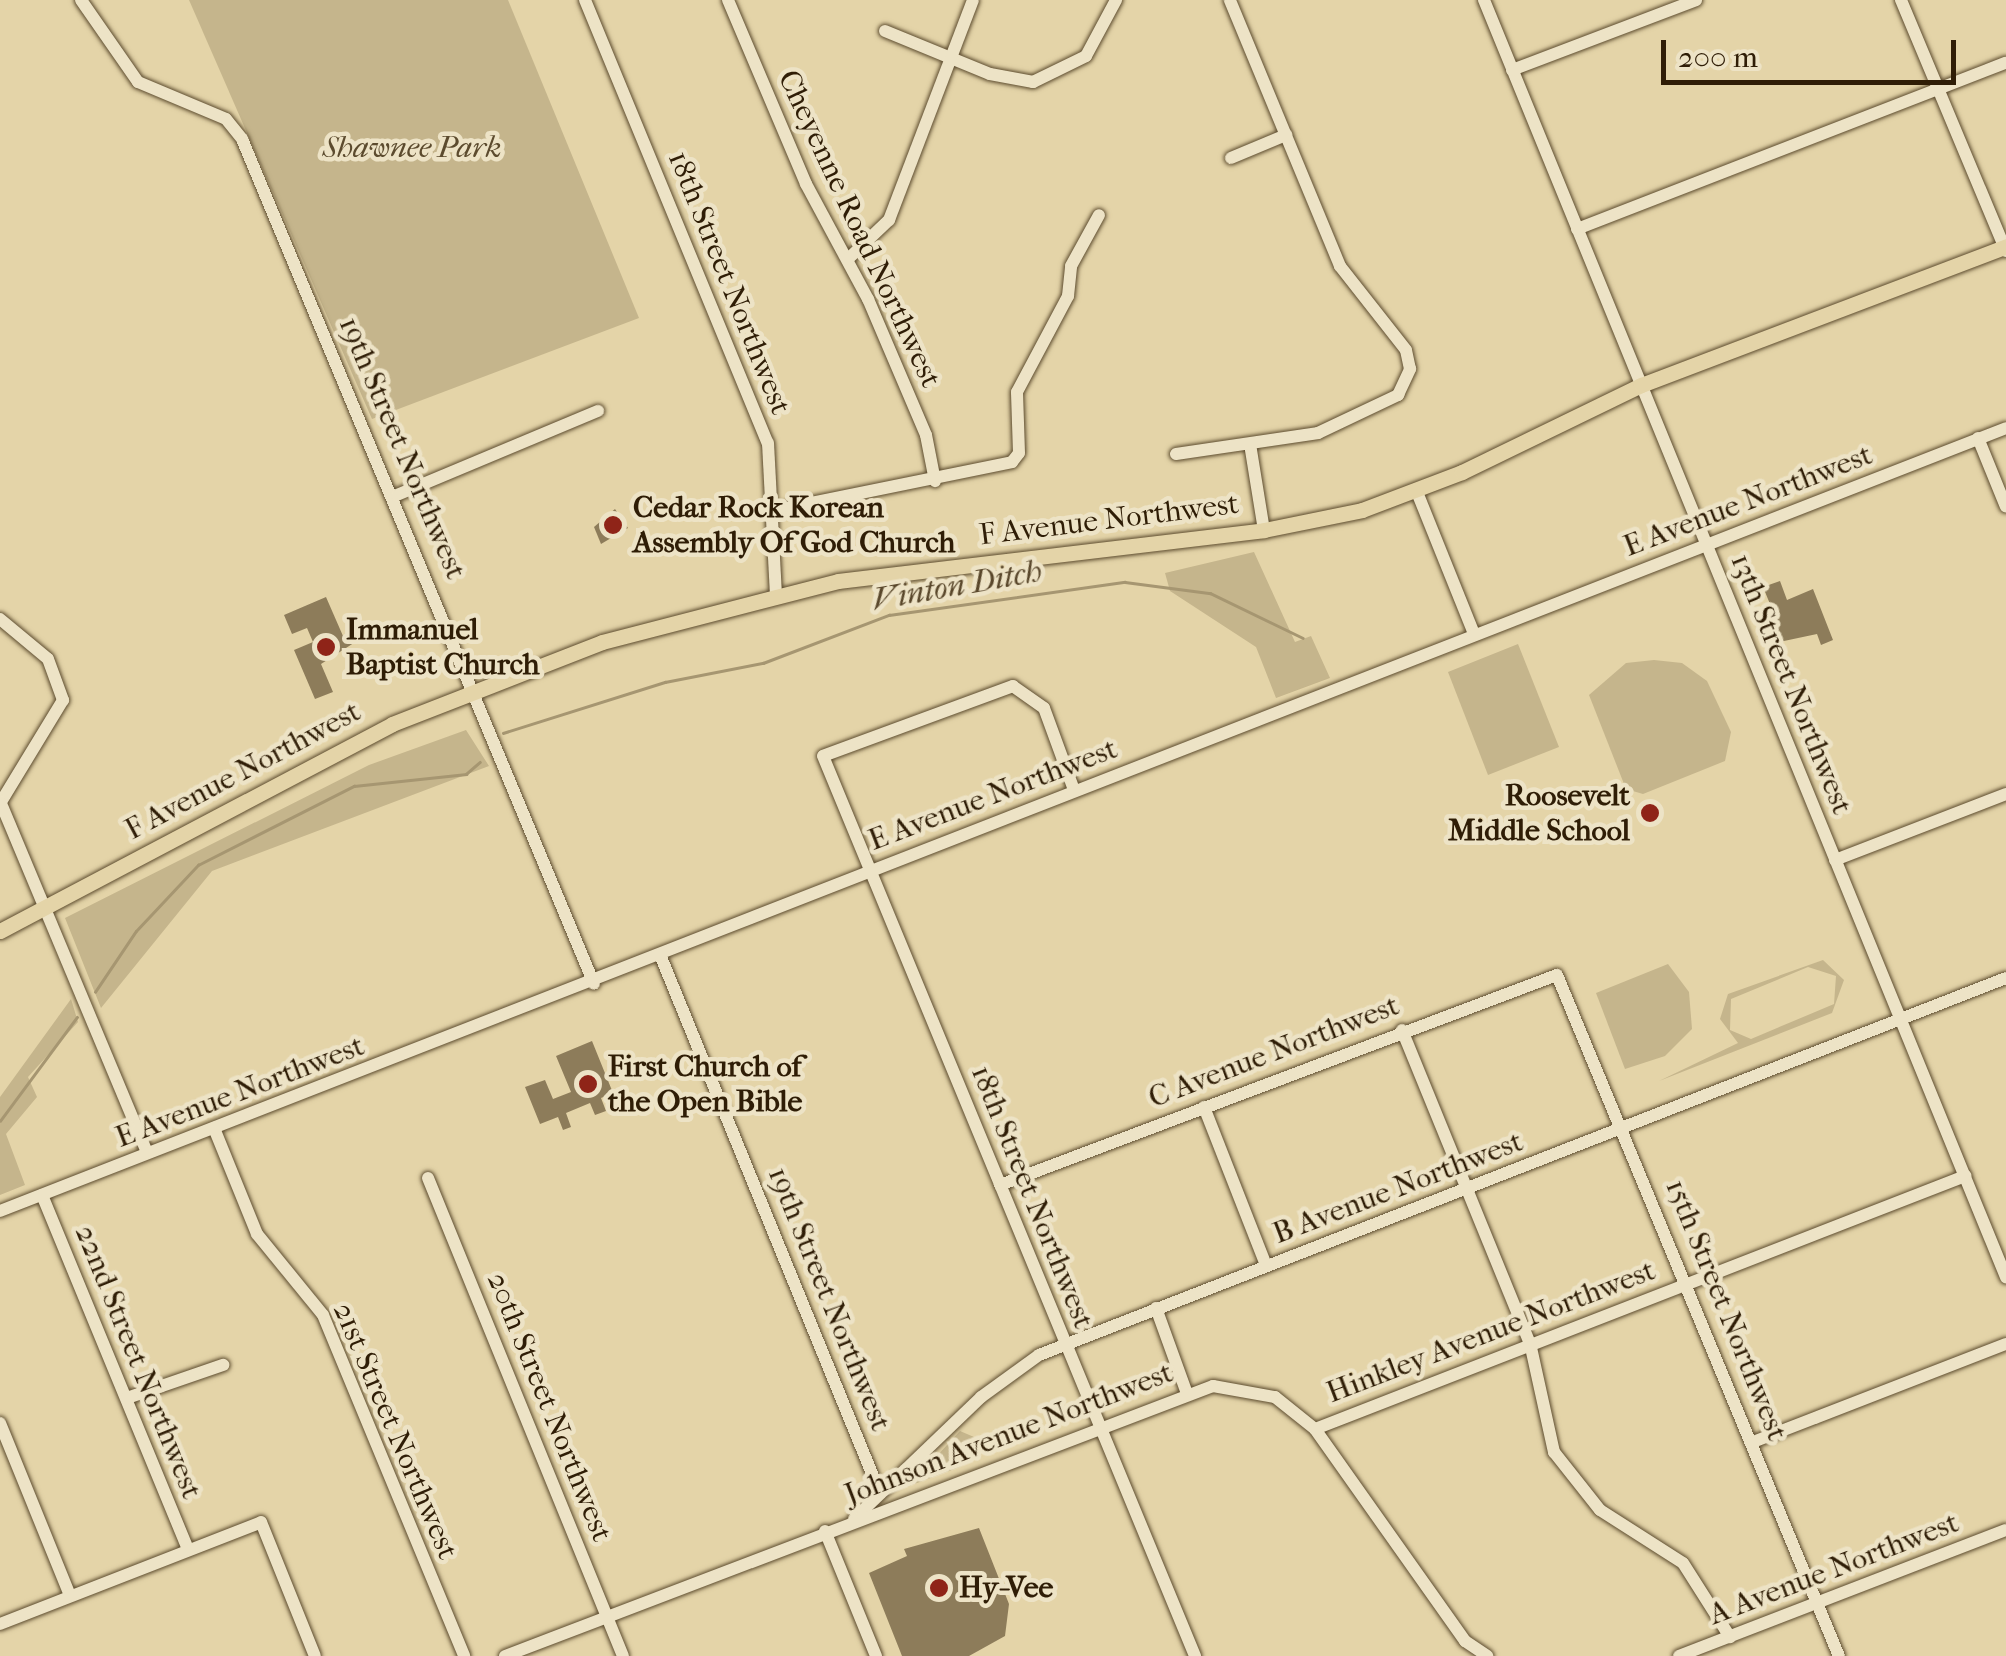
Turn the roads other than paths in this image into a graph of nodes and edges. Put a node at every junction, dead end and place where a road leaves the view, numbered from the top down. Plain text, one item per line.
1 (82, 0) edge
2 (585, 0) edge
3 (728, 0) edge
4 (974, 0) edge
5 (1116, 0) edge
6 (1230, 0) edge
7 (1484, 0) edge
8 (1696, 0) edge
9 (1901, 0) edge
10 (885, 31) dead end
11 (956, 60) junction
12 (2006, 63) edge
13 (1512, 70) junction
14 (1940, 88) junction
15 (1286, 136) junction
16 (1231, 158) dead end
17 (1099, 215) dead end
18 (1578, 230) junction
19 (2005, 248) edge
20 (848, 260) junction
21 (1641, 385) junction
22 (598, 411) dead end
23 (2006, 428) edge
24 (1978, 438) junction
25 (1250, 444) junction
26 (1176, 454) dead end
27 (935, 481) junction
28 (1417, 492) junction
29 (396, 495) junction
30 (2006, 507) edge
31 (772, 511) junction
32 (1264, 530) junction
33 (1706, 544) junction
34 (776, 595) junction
35 (0, 619) edge
36 (1474, 634) junction
37 (473, 688) junction
38 (1074, 790) junction
39 (2006, 794) edge
40 (1, 802) edge
41 (1835, 860) junction
42 (871, 870) junction
43 (49, 906) junction
44 (0, 931) edge
45 (661, 957) junction
46 (2006, 978) edge
47 (1564, 983) joint
48 (594, 984) junction
49 (1900, 1019) junction
50 (1402, 1030) junction
51 (1204, 1106) junction
52 (1623, 1126) junction
53 (214, 1128) junction
54 (148, 1153) junction
55 (1965, 1176) junction
56 (428, 1178) dead end
57 (1000, 1185) junction
58 (1468, 1187) junction
59 (42, 1195) junction
60 (0, 1211) edge
61 (1266, 1265) junction
62 (2006, 1277) edge
63 (1688, 1282) junction
64 (1156, 1308) junction
65 (1066, 1343) junction
66 (1530, 1343) junction
67 (2006, 1344) edge
68 (223, 1365) dead end
69 (1186, 1390) junction
70 (127, 1398) junction
71 (0, 1423) edge
72 (1098, 1425) junction
73 (1316, 1429) junction
74 (1754, 1442) junction
75 (880, 1494) junction
76 (854, 1520) junction
77 (825, 1531) junction
78 (2004, 1535) edge
79 (188, 1549) junction
80 (70, 1595) junction
81 (1818, 1601) junction
82 (607, 1618) junction
83 (0, 1624) edge
84 (1730, 1636) junction
85 (1464, 1649) edge
86 (316, 1656) edge
87 (464, 1656) edge
88 (505, 1656) edge
89 (623, 1656) edge
90 (876, 1656) edge
91 (1195, 1656) edge
92 (1487, 1656) edge
93 (1679, 1656) edge
94 (1840, 1656) edge

1 - 29 street, 19th Street Northwest
2 - 31 street, 18th Street Northwest
3 - 20 street, Cheyenne Road Northwest
4 - 11 street
5 - 11 street
6 - 15 street
7 - 13 street, 13th Street Northwest
8 - 13 street
9 - 14 street
10 - 11 street
11 - 20 street
12 - 14 street
13 - 18 street, 13th Street Northwest
14 - 18 street
14 - 19 street
15 - 16 street
15 - 25 street
17 - 27 street
18 - 21 street, 13th Street Northwest
19 - 21 main road, F Avenue Northwest
20 - 27 street, Cheyenne Road Northwest
21 - 28 main road, F Avenue Northwest
21 - 33 street, 13th Street Northwest
22 - 29 street
23 - 24 street, E Avenue Northwest
24 - 30 street
24 - 33 street, E Avenue Northwest
25 - 26 street
25 - 32 street
27 - 31 street
28 - 32 main road, F Avenue Northwest
28 - 36 street
29 - 37 street, 19th Street Northwest
31 - 34 street, 18th Street Northwest
32 - 34 main road, F Avenue Northwest
33 - 36 street, E Avenue Northwest
33 - 41 street, 13th Street Northwest
34 - 37 main road, F Avenue Northwest
35 - 40 street
36 - 38 street, E Avenue Northwest
37 - 43 main road, F Avenue Northwest
37 - 48 street, 19th Street Northwest
38 - 42 street, E Avenue Northwest
38 - 42 street, 18th Street Northwest
39 - 41 street
40 - 43 street
41 - 49 street, 13th Street Northwest
42 - 45 street, E Avenue Northwest
42 - 57 street, 18th Street Northwest
43 - 44 main road, F Avenue Northwest
43 - 54 street
45 - 48 street, E Avenue Northwest
45 - 75 street, 19th Street Northwest
46 - 49 street, B Avenue Northwest
47 - 50 street, C Avenue Northwest
47 - 52 street, 15th Street Northwest
48 - 53 street, E Avenue Northwest
49 - 52 street, B Avenue Northwest
49 - 55 street, 13th Street Northwest
50 - 51 street, C Avenue Northwest
50 - 58 street
51 - 57 street, C Avenue Northwest
51 - 61 street
52 - 58 street, B Avenue Northwest
52 - 63 street, 15th Street Northwest
53 - 54 street, E Avenue Northwest
53 - 87 street, 21st Street Northwest
54 - 59 street, E Avenue Northwest
55 - 62 street, 13th Street Northwest
55 - 63 street, Hinkley Avenue Northwest
56 - 82 street, 20th Street Northwest
57 - 65 street, 18th Street Northwest
58 - 61 street, B Avenue Northwest
58 - 66 street
59 - 60 street, E Avenue Northwest
59 - 70 street, 22nd Street Northwest
61 - 64 street, B Avenue Northwest
63 - 66 street, Hinkley Avenue Northwest
63 - 74 street, 15th Street Northwest
64 - 65 street, B Avenue Northwest
64 - 69 street
65 - 72 street, 18th Street Northwest
65 - 75 street, B Avenue Northwest
66 - 73 street, Hinkley Avenue Northwest
66 - 84 street
67 - 74 street
68 - 70 street
69 - 72 street, Johnson Avenue Northwest
69 - 73 street, Johnson Avenue Northwest
70 - 79 street, 22nd Street Northwest
71 - 80 street
72 - 76 street, Johnson Avenue Northwest
72 - 91 street, 18th Street Northwest
73 - 85 street, Johnson Avenue Northwest
74 - 81 street, 15th Street Northwest
75 - 76 street, B Avenue Northwest
76 - 77 street, Johnson Avenue Northwest
77 - 82 street, Johnson Avenue Northwest
77 - 90 street
78 - 81 street, A Avenue Northwest
79 - 80 street
79 - 86 street
80 - 83 street
81 - 84 street, A Avenue Northwest
81 - 94 street, 15th Street Northwest
82 - 88 street, Johnson Avenue Northwest
82 - 89 street, 20th Street Northwest
84 - 93 street, A Avenue Northwest
85 - 92 street, Johnson Avenue Northwest

